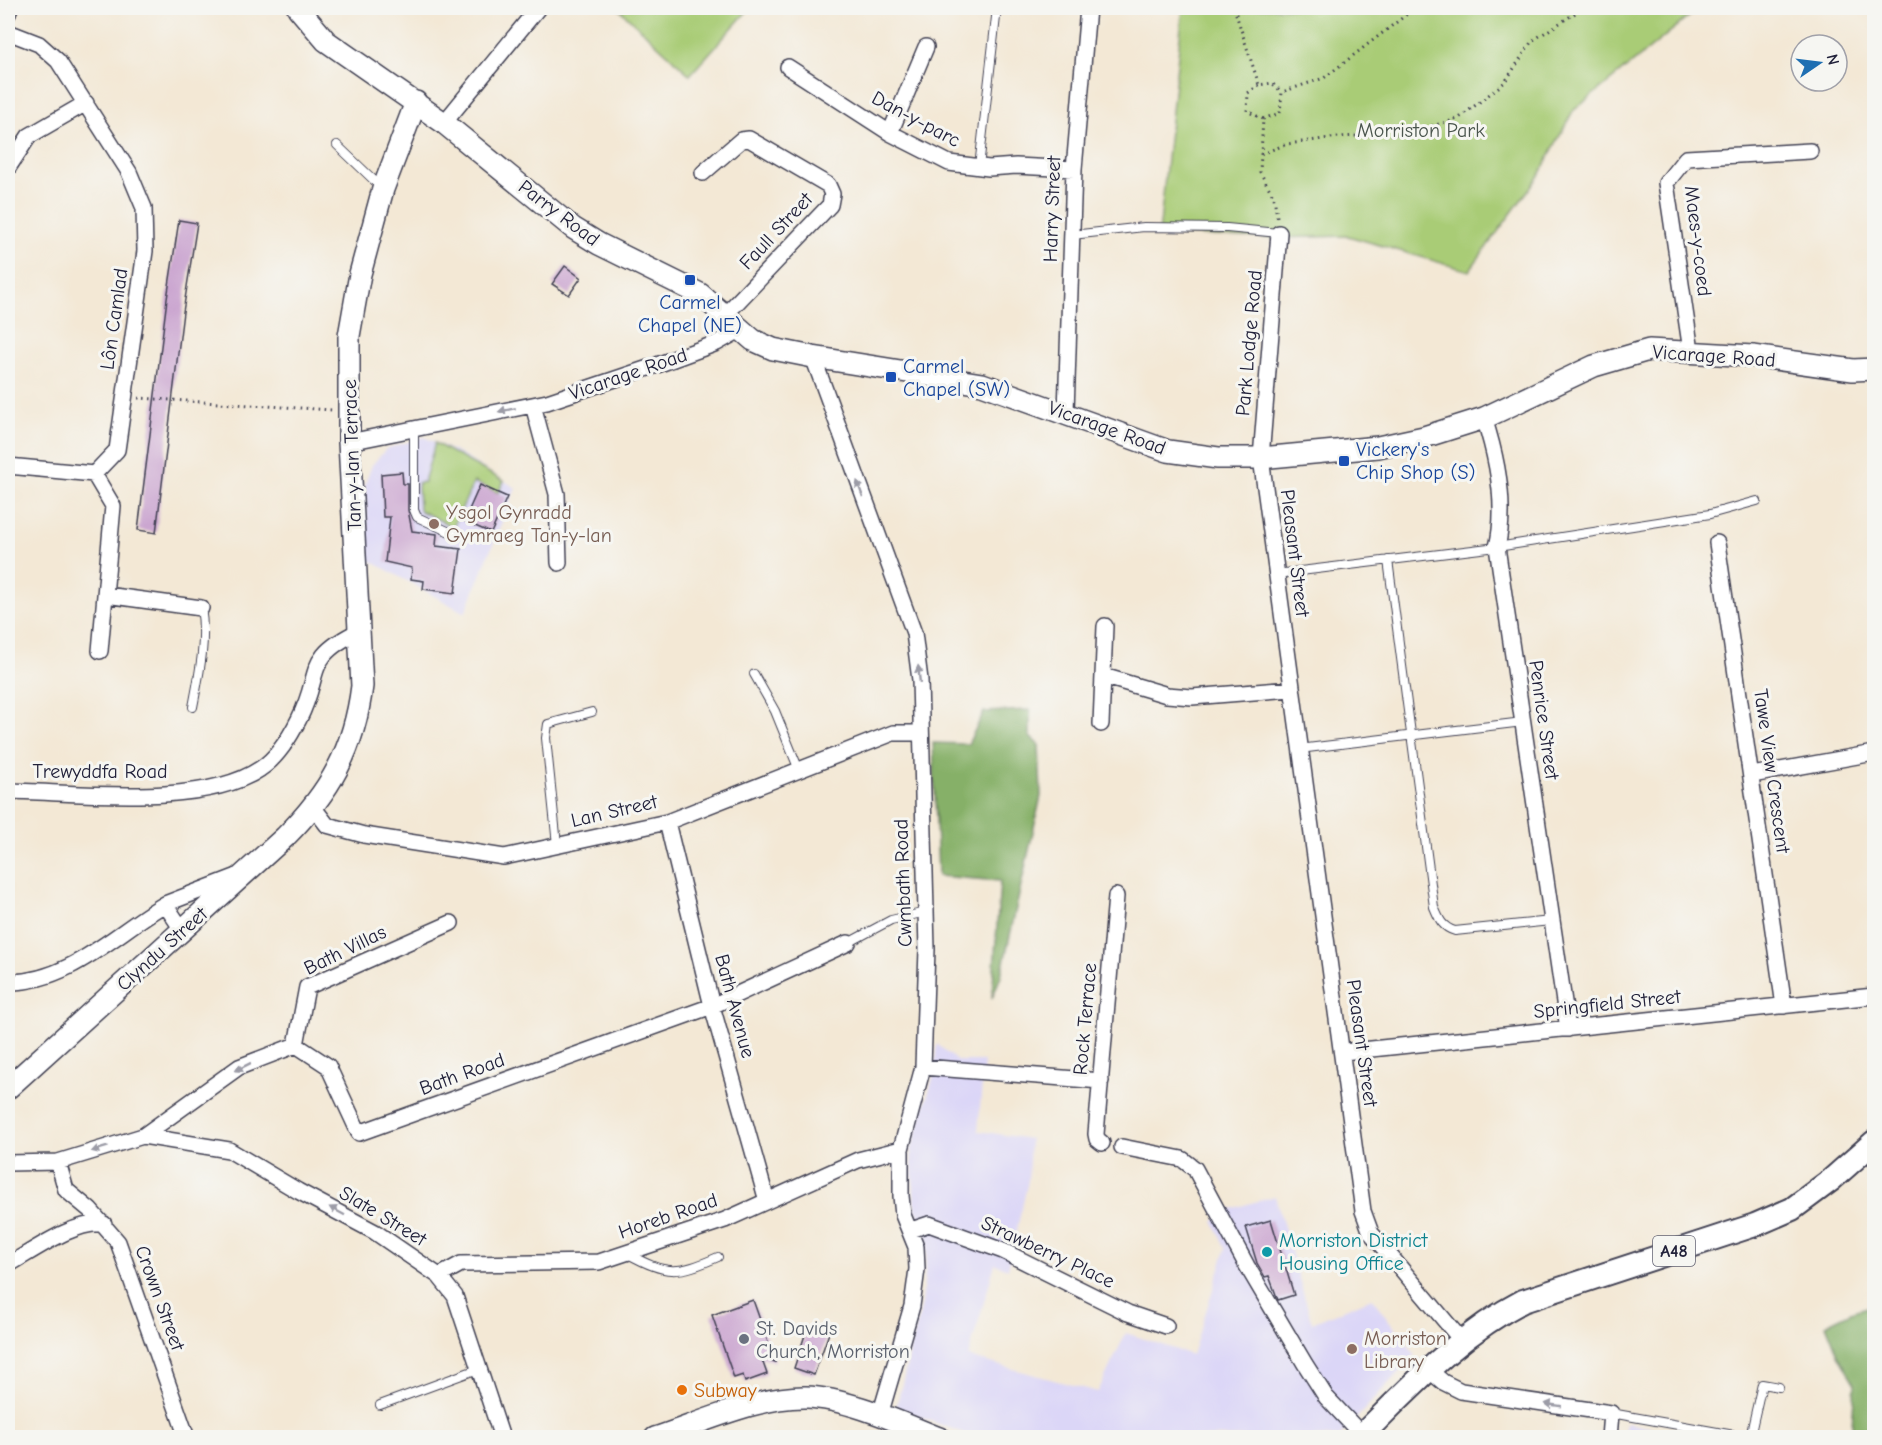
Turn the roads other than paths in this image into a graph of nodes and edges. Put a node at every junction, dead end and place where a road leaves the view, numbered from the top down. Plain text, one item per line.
1 (10, 8) edge
2 (298, 8) edge
3 (538, 8) edge
4 (997, 8) edge
5 (1088, 8) edge
6 (8, 14) edge
7 (8, 32) edge
8 (926, 47) dead end
9 (788, 67) dead end
10 (416, 102) junction
11 (86, 103) junction
12 (444, 123) junction
13 (890, 133) junction
14 (337, 145) dead end
15 (1810, 151) dead end
16 (979, 167) junction
17 (8, 168) edge
18 (1074, 169) junction
19 (703, 173) dead end
20 (383, 189) junction
21 (1279, 233) joint
22 (1072, 235) junction
23 (733, 322) junction
24 (1691, 351) junction
25 (813, 357) junction
26 (1875, 369) edge
27 (532, 405) junction
28 (1066, 412) junction
29 (1484, 418) junction
30 (414, 429) junction
31 (349, 442) junction
32 (1261, 458) junction
33 (8, 466) edge
34 (94, 474) junction
35 (1757, 501) dead end
36 (454, 534) dead end
37 (1717, 543) dead end
38 (1497, 547) junction
39 (1388, 560) junction
40 (559, 563) dead end
41 (1276, 574) junction
42 (106, 595) junction
43 (201, 608) joint
44 (1105, 626) dead end
45 (361, 630) junction
46 (100, 651) dead end
47 (754, 674) dead end
48 (1103, 676) junction
49 (1291, 689) junction
50 (193, 707) dead end
51 (592, 712) dead end
52 (1523, 722) junction
53 (1101, 724) dead end
54 (920, 733) junction
55 (1412, 735) junction
56 (1299, 749) junction
57 (1875, 753) edge
58 (799, 770) junction
59 (1752, 776) junction
60 (8, 791) edge
61 (314, 808) junction
62 (667, 822) junction
63 (557, 845) junction
64 (243, 874) junction
65 (1116, 896) dead end
66 (165, 904) junction
67 (926, 912) junction
68 (1551, 921) junction
69 (451, 923) dead end
70 (183, 932) junction
71 (848, 943) joint
72 (8, 982) edge
73 (1875, 996) edge
74 (1784, 1005) junction
75 (712, 1006) junction
76 (1568, 1029) junction
77 (297, 1045) junction
78 (1343, 1052) junction
79 (923, 1067) junction
80 (1101, 1081) junction
81 (8, 1088) edge
82 (143, 1136) junction
83 (1102, 1143) dead end
84 (1122, 1147) dead end
85 (1872, 1147) edge
86 (901, 1149) junction
87 (58, 1162) junction
88 (8, 1163) edge
89 (767, 1201) junction
90 (104, 1224) junction
91 (911, 1230) junction
92 (626, 1253) junction
93 (718, 1257) dead end
94 (8, 1265) edge
95 (439, 1276) junction
96 (1166, 1326) dead end
97 (1462, 1341) junction
98 (478, 1369) junction
99 (1429, 1370) junction
100 (1779, 1388) dead end
101 (380, 1405) dead end
102 (1611, 1413) junction
103 (880, 1415) junction
104 (1361, 1436) edge
105 (187, 1437) edge
106 (502, 1437) edge
107 (655, 1437) edge
108 (939, 1437) edge
109 (1609, 1437) edge
110 (1750, 1437) edge

1 - 6 street
2 - 10 street, Parry Road
3 - 12 street
4 - 16 lane
5 - 18 street, Harry Street
7 - 11 street, Lôn Camlad
8 - 13 street
9 - 13 street, Dan-y-parc
10 - 12 street, Parry Road
10 - 20 street, Tan-y-lan Terrace
11 - 17 street
11 - 34 street, Lôn Camlad
12 - 23 street, Parry Road
13 - 16 street, Dan-y-parc
14 - 20 lane
15 - 24 street, Maes-y-coed
16 - 18 street, Dan-y-parc
18 - 22 street, Harry Street
19 - 23 street, Faull Street
20 - 31 street, Tan-y-lan Terrace
21 - 22 lane
21 - 32 street, Park Lodge Road
22 - 28 street, Harry Street
23 - 25 street, Vicarage Road
23 - 27 street, Vicarage Road
24 - 26 street, Vicarage Road
24 - 29 street, Vicarage Road
25 - 28 street, Vicarage Road
54 -> 25 street, Cwmbath Road
27 -> 30 street, Vicarage Road
27 - 40 street
28 - 32 street, Vicarage Road
29 - 32 street, Vicarage Road
29 - 38 street, Penrice Street
30 - 31 street, Vicarage Road
30 - 36 lane
31 - 45 street, Tan-y-lan Terrace
32 - 41 street, Pleasant Street
33 - 34 street
34 - 42 street
35 - 38 lane
37 - 59 street, Tawe View Crescent
38 - 39 lane
38 - 52 street, Penrice Street
39 - 41 lane
39 - 55 lane
41 - 49 street, Pleasant Street
42 - 43 street
42 - 46 street
43 - 50 lane
44 - 48 street
45 - 60 street, Trewyddfa Road
45 - 61 street, Tan-y-lan Terrace
47 - 58 lane
48 - 49 street
48 - 53 street
49 - 56 street, Pleasant Street
51 - 63 lane
52 - 55 lane
52 - 68 street, Penrice Street
54 - 58 street, Lan Street
54 - 67 street, Cwmbath Road
55 - 56 lane
55 - 68 lane
56 - 78 street, Pleasant Street
57 - 59 street
58 - 62 street, Lan Street
59 - 74 street, Tawe View Crescent
61 - 63 street, Lan Street
61 - 64 street, Clyndu Street
62 - 63 street, Lan Street
62 - 75 street, Bath Avenue
64 - 66 street
64 - 70 street, Clyndu Street
65 - 80 street, Rock Terrace
66 - 70 street
66 - 72 street
67 - 71 lane
67 - 79 street, Cwmbath Road
68 - 76 street, Penrice Street
69 - 77 street, Bath Villas
70 - 81 street, Clyndu Street
71 - 75 street, Bath Road
73 - 74 street, Springfield Street
74 - 76 street, Springfield Street
75 - 77 street, Bath Road
75 - 89 street, Bath Avenue
76 - 78 street, Springfield Street
77 -> 82 street
78 - 97 street, Pleasant Street
79 - 80 street
79 - 86 street, Cwmbath Road
80 - 83 street, Rock Terrace
82 -> 87 street
95 -> 82 street, Slate Street
84 - 104 street
85 - 97 main road, A48
86 - 89 street, Horeb Road
86 - 91 street, Cwmbath Road
87 - 88 street
87 - 90 street, Crown Street
89 - 92 street, Horeb Road
90 - 94 street
90 - 105 street, Crown Street
91 - 96 street, Strawberry Place
91 - 103 street, Cwmbath Road
92 - 93 lane
92 - 95 street, Horeb Road
95 - 98 street, Slate Street
97 - 99 main road, A48
98 - 101 lane
98 - 106 street, Slate Street
102 -> 99 street
99 - 104 main road, A48
100 - 110 lane
102 - 109 street
102 - 110 lane
103 - 107 street
103 - 108 street

